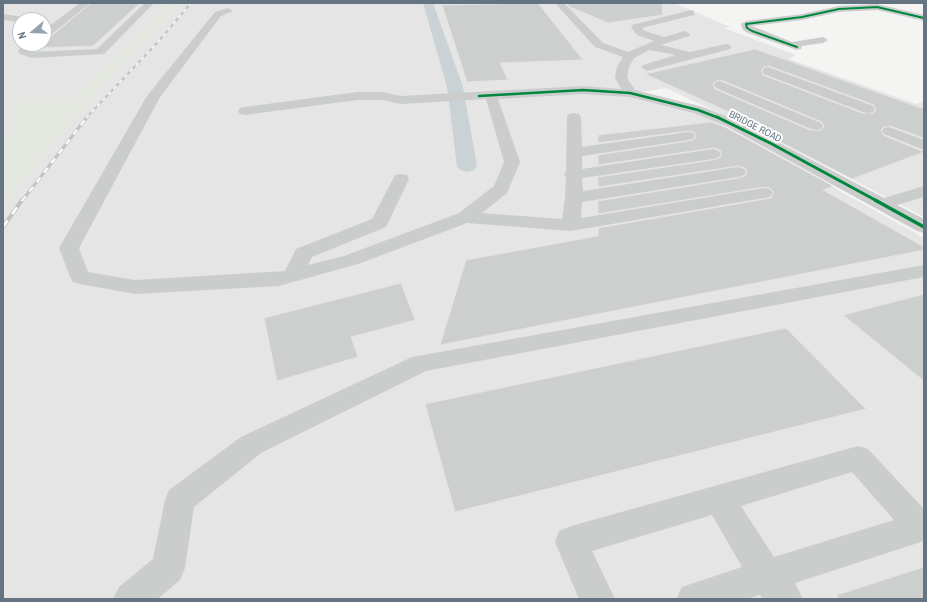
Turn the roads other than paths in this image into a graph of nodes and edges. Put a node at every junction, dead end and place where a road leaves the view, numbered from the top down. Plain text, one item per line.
1 (86, 3) edge
2 (150, 3) edge
3 (559, 3) edge
4 (828, 7) edge
5 (792, 10) dead end
6 (228, 11) dead end
7 (691, 12) dead end
8 (921, 16) edge
9 (802, 17) junction
10 (52, 29) edge
11 (685, 34) dead end
12 (662, 40) junction
13 (823, 40) dead end
14 (648, 46) junction
15 (726, 47) dead end
16 (24, 52) edge
17 (690, 55) junction
18 (629, 56) junction
19 (647, 67) dead end
20 (768, 71) dead end
21 (720, 86) dead end
22 (815, 89) junction
23 (630, 93) junction
24 (485, 96) junction
25 (762, 103) junction
26 (868, 109) dead end
27 (245, 110) dead end
28 (715, 116) junction
29 (574, 117) dead end
30 (816, 126) dead end
31 (889, 131) dead end
32 (688, 136) dead end
33 (924, 145) edge
34 (573, 153) junction
35 (713, 154) dead end
36 (738, 172) dead end
37 (572, 175) junction
38 (401, 179) dead end
39 (924, 191) edge
40 (764, 193) dead end
41 (574, 198) junction
42 (882, 204) junction
43 (465, 217) junction
44 (571, 225) junction
45 (924, 227) edge
46 (924, 271) edge
47 (294, 275) junction
48 (719, 499) junction
49 (922, 526) edge
50 (776, 588) edge
51 (131, 599) edge
52 (597, 599) edge
53 (694, 599) edge

1 - 10 street
2 - 16 street
3 - 18 street
4 - 8 street
4 - 9 street
5 - 9 street
6 - 47 street
7 - 12 street
9 - 13 street
11 - 12 street
12 - 14 street
14 - 17 street
14 - 18 street
15 - 17 street
17 - 19 street
18 - 23 street
20 - 22 street
21 - 25 street
22 - 25 street
22 - 26 street
23 - 24 street, BRIDGE ROAD
23 - 28 street, BRIDGE ROAD
24 - 27 street, BRIDGE ROAD
24 - 43 street
25 - 28 street
25 - 30 street
28 - 42 street, BRIDGE ROAD
29 - 34 street
31 - 33 street
32 - 34 street
34 - 37 street
35 - 37 street
36 - 41 street
37 - 41 street
38 - 47 street
39 - 42 street
40 - 44 street
41 - 44 street
42 - 45 street, BRIDGE ROAD
43 - 44 street
43 - 47 street
46 - 51 street
48 - 49 street
48 - 50 street
48 - 52 street
49 - 50 street
50 - 53 street

